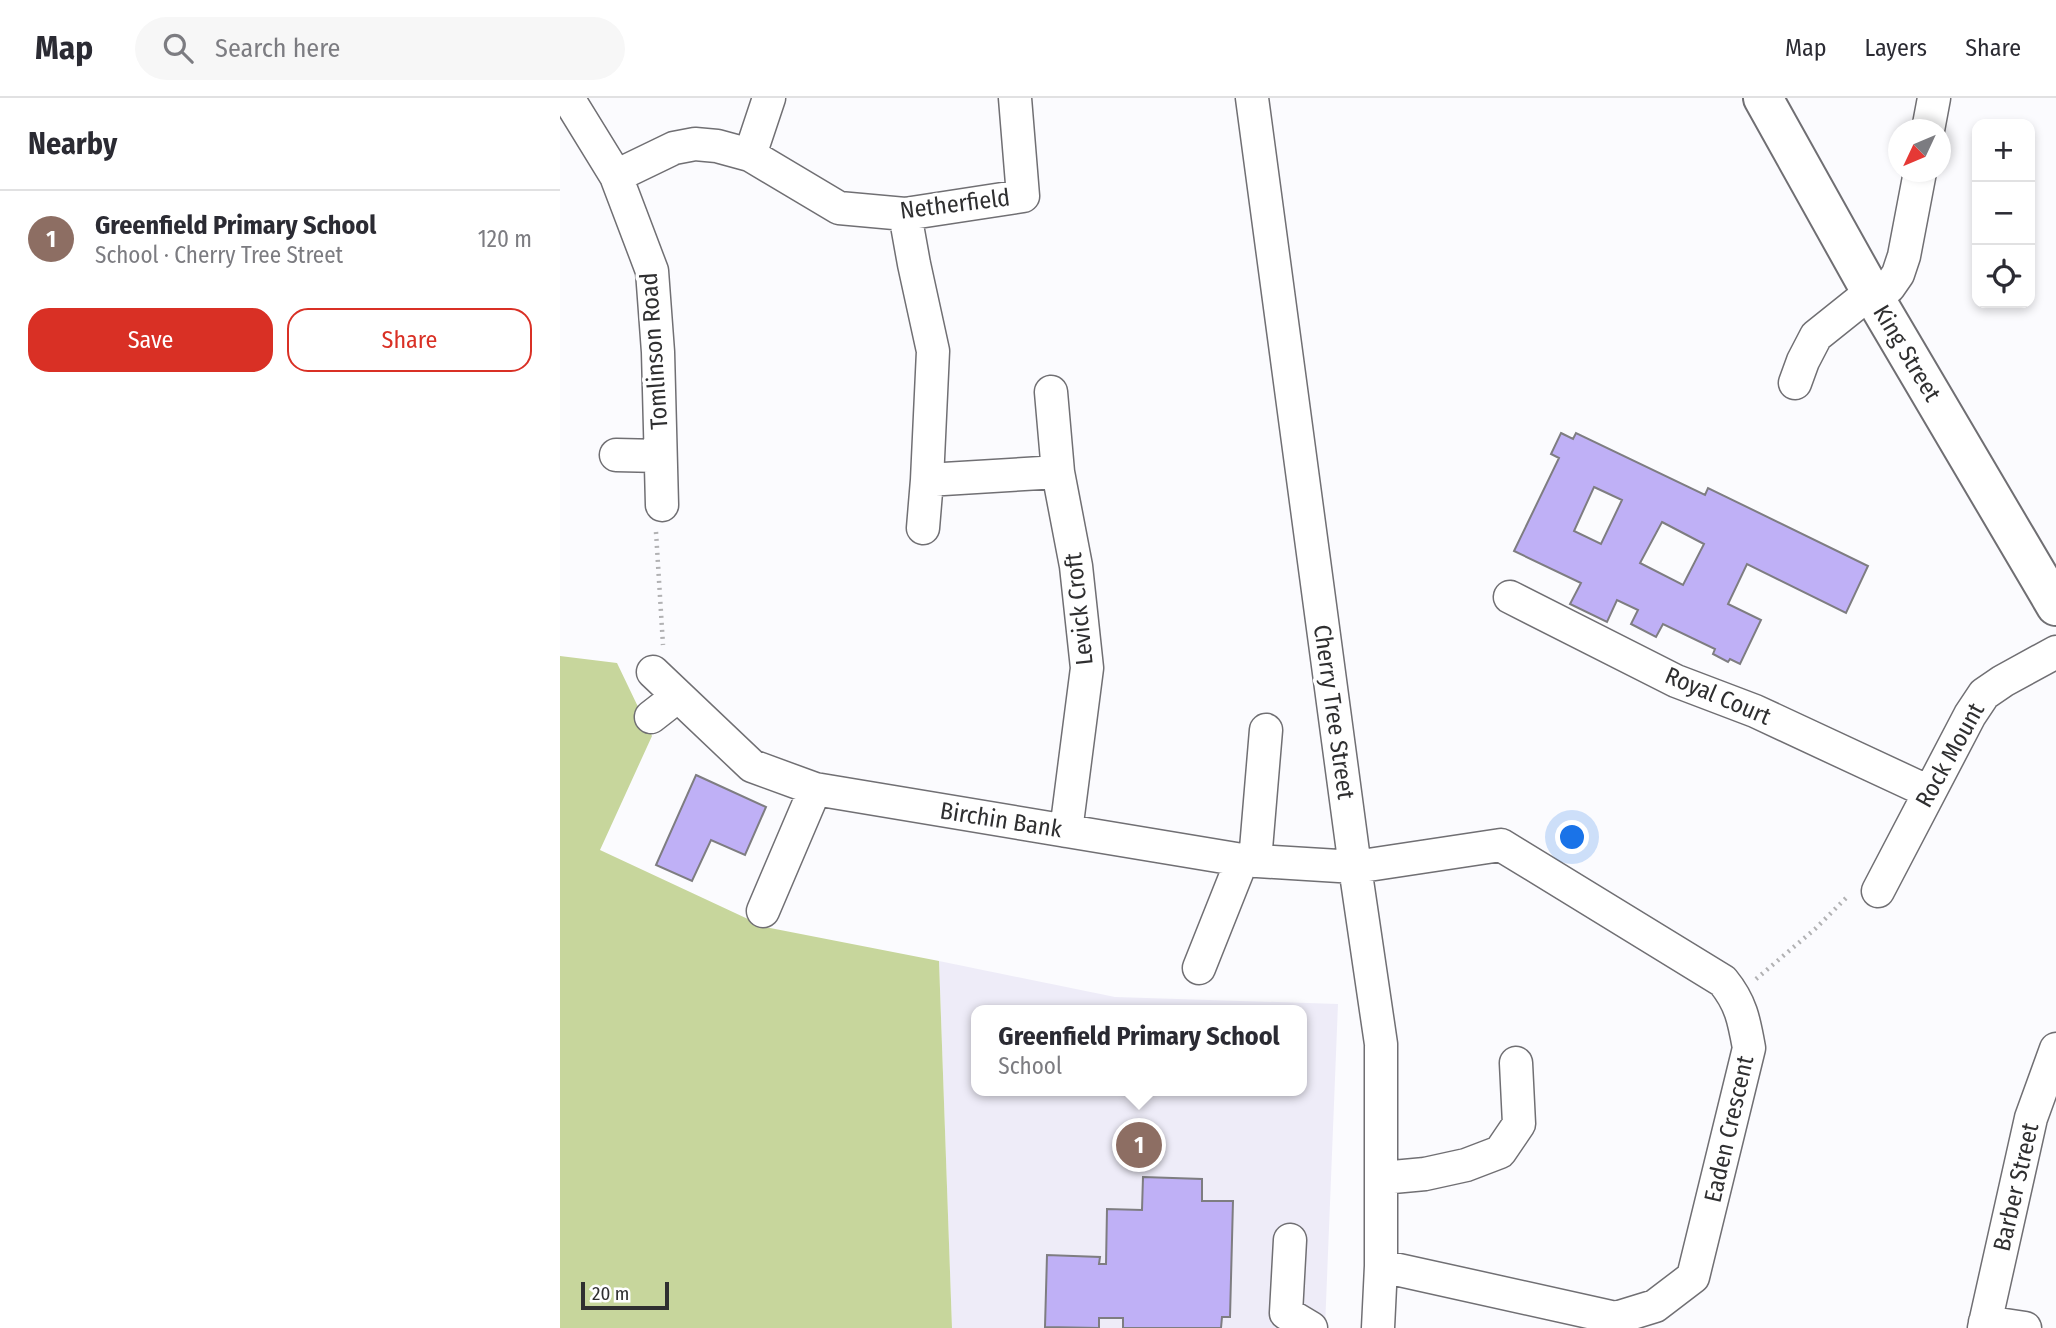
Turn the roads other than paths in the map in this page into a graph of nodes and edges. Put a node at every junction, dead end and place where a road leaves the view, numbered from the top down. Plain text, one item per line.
1 (568, 98) edge
2 (769, 98) edge
3 (1015, 98) edge
4 (1252, 98) edge
5 (1763, 98) edge
6 (1934, 98) edge
7 (1930, 119) edge
8 (750, 155) junction
9 (616, 176) junction
10 (1918, 182) edge
11 (905, 214) junction
12 (1873, 295) junction
13 (1795, 383) dead end
14 (1051, 393) dead end
15 (616, 456) dead end
16 (660, 456) junction
17 (1058, 472) junction
18 (927, 480) junction
19 (662, 505) road end
20 (923, 528) dead end
21 (2046, 565) edge
22 (1510, 597) dead end
23 (2056, 606) edge
24 (2056, 652) edge
25 (653, 672) road end
26 (678, 696) junction
27 (651, 717) dead end
28 (1266, 730) dead end
29 (815, 789) junction
30 (1929, 792) junction
31 (1066, 831) junction
32 (1248, 860) junction
33 (1355, 867) junction
34 (1878, 891) road end
35 (763, 911) dead end
36 (1199, 968) dead end
37 (2056, 1049) edge
38 (1516, 1063) dead end
39 (1382, 1178) junction
40 (1290, 1240) dead end
41 (1381, 1266) junction
42 (1984, 1325) edge
43 (1311, 1328) edge
44 (1378, 1328) edge
45 (2025, 1328) edge

1 - 9 street, Tomlinson Road
2 - 8 street
3 - 11 street, Netherfield
4 - 33 street, Cherry Tree Street
5 - 12 main road, King Street
6 - 7 street
8 - 9 street, Netherfield
8 - 11 street, Netherfield
9 - 16 street, Tomlinson Road
10 - 12 street
11 - 18 street
12 - 13 street
12 - 21 main road, King Street
14 - 17 street, Levick Croft
15 - 16 street, Tomlinson Road
16 - 19 street, Tomlinson Road
17 - 18 street
17 - 31 street, Levick Croft
18 - 20 street
21 - 23 main road, King Street
22 - 30 street, Royal Court
24 - 30 street, Rock Mount
25 - 26 street, Birchin Bank
26 - 27 street
26 - 29 street, Birchin Bank
28 - 32 street
29 - 31 street, Birchin Bank
29 - 35 street
30 - 34 street, Rock Mount
31 - 32 street, Birchin Bank
32 - 33 street, Birchin Bank
32 - 36 street
33 - 39 street, Cherry Tree Street
33 - 41 street, Eaden Crescent
37 - 42 street, Barber Street
38 - 39 street
39 - 41 street, Cherry Tree Street
40 - 43 street
41 - 44 street, Cherry Tree Street
42 - 45 street

